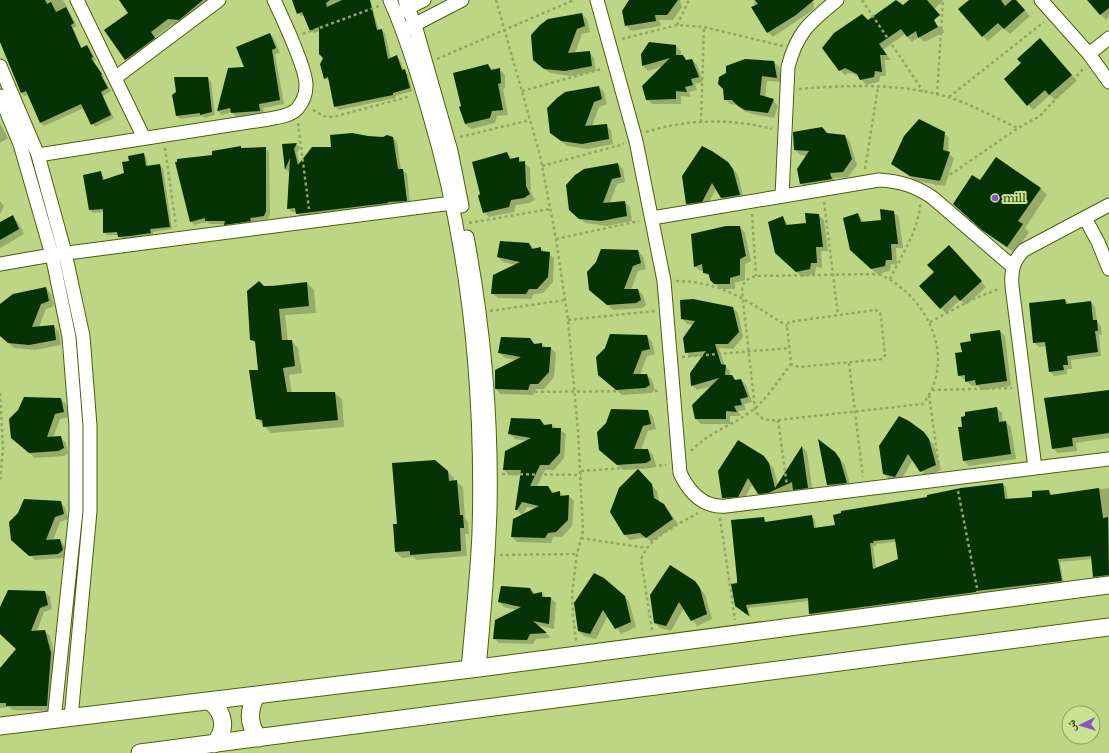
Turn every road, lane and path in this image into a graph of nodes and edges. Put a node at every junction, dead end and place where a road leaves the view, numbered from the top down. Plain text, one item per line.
1 (77, 0) edge
2 (219, 0) edge
3 (274, 0) edge
4 (424, 0) edge
5 (462, 0) edge
6 (496, 0) edge
7 (574, 0) edge
8 (597, 0) edge
9 (689, 0) edge
10 (837, 0) edge
11 (862, 0) edge
12 (943, 0) edge
13 (1041, 0) edge
14 (390, 1) edge
15 (406, 4) edge
16 (396, 14) junction
17 (1054, 14) junction
18 (677, 25) junction
19 (704, 27) junction
20 (409, 28) junction
21 (504, 30) junction
22 (291, 38) junction
23 (1109, 38) edge
24 (609, 43) junction
25 (793, 48) junction
26 (1090, 56) junction
27 (426, 64) junction
28 (615, 65) junction
29 (0, 66) edge
30 (114, 78) junction
31 (1109, 82) edge
32 (878, 87) junction
33 (786, 90) junction
34 (522, 91) junction
35 (923, 92) junction
36 (424, 93) junction
37 (937, 94) junction
38 (0, 96) edge
39 (949, 97) junction
40 (304, 98) junction
41 (296, 110) junction
42 (530, 120) junction
43 (701, 122) junction
44 (1018, 128) junction
45 (784, 133) junction
46 (164, 135) junction
47 (144, 138) junction
48 (635, 138) junction
49 (448, 139) junction
50 (38, 155) junction
51 (542, 166) junction
52 (862, 183) junction
53 (823, 190) junction
54 (923, 191) junction
55 (782, 196) junction
56 (751, 202) junction
57 (452, 203) junction
58 (1109, 205) edge
59 (550, 209) junction
60 (652, 218) junction
61 (1085, 218) junction
62 (311, 222) junction
63 (465, 224) junction
64 (556, 238) junction
65 (178, 239) junction
66 (65, 253) junction
67 (52, 255) junction
68 (0, 264) edge
69 (1012, 266) junction
70 (1109, 269) edge
71 (833, 275) junction
72 (756, 276) junction
73 (890, 279) junction
74 (664, 280) junction
75 (1012, 286) junction
76 (743, 298) junction
77 (565, 300) junction
78 (666, 310) junction
79 (479, 313) junction
80 (838, 315) junction
81 (568, 320) junction
82 (930, 322) junction
83 (787, 326) junction
84 (789, 348) junction
85 (749, 352) junction
86 (670, 358) junction
87 (849, 362) junction
88 (791, 364) junction
89 (1025, 387) junction
90 (932, 390) junction
91 (575, 391) junction
92 (673, 391) junction
93 (0, 392) edge
94 (486, 392) junction
95 (930, 396) junction
96 (755, 409) junction
97 (855, 412) junction
98 (778, 420) junction
99 (1109, 459) edge
100 (679, 464) junction
101 (1035, 468) junction
102 (581, 471) junction
103 (490, 474) junction
104 (1, 475) edge
105 (581, 476) junction
106 (956, 477) junction
107 (941, 480) junction
108 (0, 482) edge
109 (864, 489) junction
110 (789, 498) junction
111 (715, 506) junction
112 (581, 538) junction
113 (646, 548) junction
114 (577, 554) junction
115 (488, 555) junction
116 (1109, 586) edge
117 (980, 602) junction
118 (1109, 627) edge
119 (736, 634) junction
120 (654, 645) junction
121 (579, 654) junction
122 (473, 668) junction
123 (59, 680) junction
124 (74, 681) junction
125 (256, 696) junction
126 (210, 701) junction
127 (71, 718) junction
128 (54, 720) junction
129 (0, 726) edge
130 (259, 738) junction
131 (214, 744) junction
132 (174, 751) edge
133 (140, 753) edge

1 - 30 street
2 - 30 street
3 - 22 street
4 - 15 street
5 - 20 street
6 - 21 path
7 - 21 path
8 - 24 street
9 - 18 path
10 - 25 street
11 - 35 path
12 - 37 path
13 - 17 street
14 - 16 street
14 - 22 path
15 - 16 street
15 - 20 street
16 - 20 street
17 - 26 street
17 - 39 path
18 - 19 path
18 - 24 path
19 - 25 path
19 - 43 path
20 - 27 street
20 - 36 street
21 - 27 path
21 - 34 path
22 - 40 street
23 - 26 street
24 - 28 street
25 - 33 street
26 - 31 street
26 - 44 path
27 - 49 street
28 - 34 path
28 - 48 street
29 - 50 street
30 - 47 street
32 - 33 path
32 - 35 path
32 - 52 path
33 - 45 street
34 - 42 path
35 - 37 path
36 - 40 path
36 - 57 street
37 - 39 path
38 - 67 street
39 - 44 path
40 - 41 street
41 - 46 street
41 - 62 path
42 - 49 path
42 - 51 path
43 - 45 path
43 - 48 path
44 - 54 path
45 - 55 street
46 - 47 street
46 - 65 path
47 - 50 street
48 - 51 path
48 - 60 street
49 - 63 street
50 - 66 street
51 - 59 path
52 - 53 street
52 - 54 street
53 - 55 street
53 - 71 path
54 - 69 street
54 - 73 path
55 - 56 street
56 - 60 street
56 - 72 path
57 - 62 street
57 - 122 street
58 - 61 street
59 - 63 path
59 - 64 path
60 - 64 path
60 - 74 street
61 - 69 street
61 - 70 street
62 - 65 street
63 - 79 street
64 - 77 path
65 - 66 street
66 - 67 street
66 - 124 street
67 - 68 street
67 - 123 street
69 - 75 street
71 - 72 path
71 - 73 path
71 - 80 path
72 - 76 path
73 - 82 path
74 - 76 path
74 - 78 street
75 - 82 path
75 - 89 street
76 - 83 path
76 - 85 path
77 - 79 path
77 - 81 path
78 - 81 path
78 - 86 street
79 - 94 street
80 - 83 path
80 - 87 path
81 - 91 path
82 - 90 path
83 - 84 path
84 - 85 path
84 - 88 path
85 - 86 path
85 - 96 path
86 - 92 street
87 - 88 path
87 - 97 path
88 - 96 path
89 - 90 path
89 - 101 street
90 - 95 path
91 - 92 path
91 - 94 path
91 - 102 path
92 - 100 street
93 - 104 path
94 - 103 street
95 - 97 path
95 - 107 path
96 - 98 path
96 - 100 path
97 - 98 path
97 - 109 path
98 - 110 path
99 - 101 street
100 - 102 path
100 - 111 street
101 - 106 street
102 - 105 path
103 - 105 path
103 - 115 street
104 - 108 path
105 - 112 path
106 - 107 street
106 - 117 path
107 - 109 street
109 - 110 street
110 - 111 street
111 - 113 path
111 - 119 path
112 - 113 path
112 - 114 path
113 - 120 path
114 - 115 path
114 - 121 path
115 - 122 street
116 - 117 street
117 - 119 street
118 - 130 street
119 - 120 street
120 - 121 street
121 - 122 street
122 - 125 street
123 - 124 street
123 - 128 street
124 - 127 street
125 - 126 street
125 - 130 street
126 - 127 street
126 - 131 street
127 - 128 street
128 - 129 street
130 - 131 street
131 - 132 street
132 - 133 street

